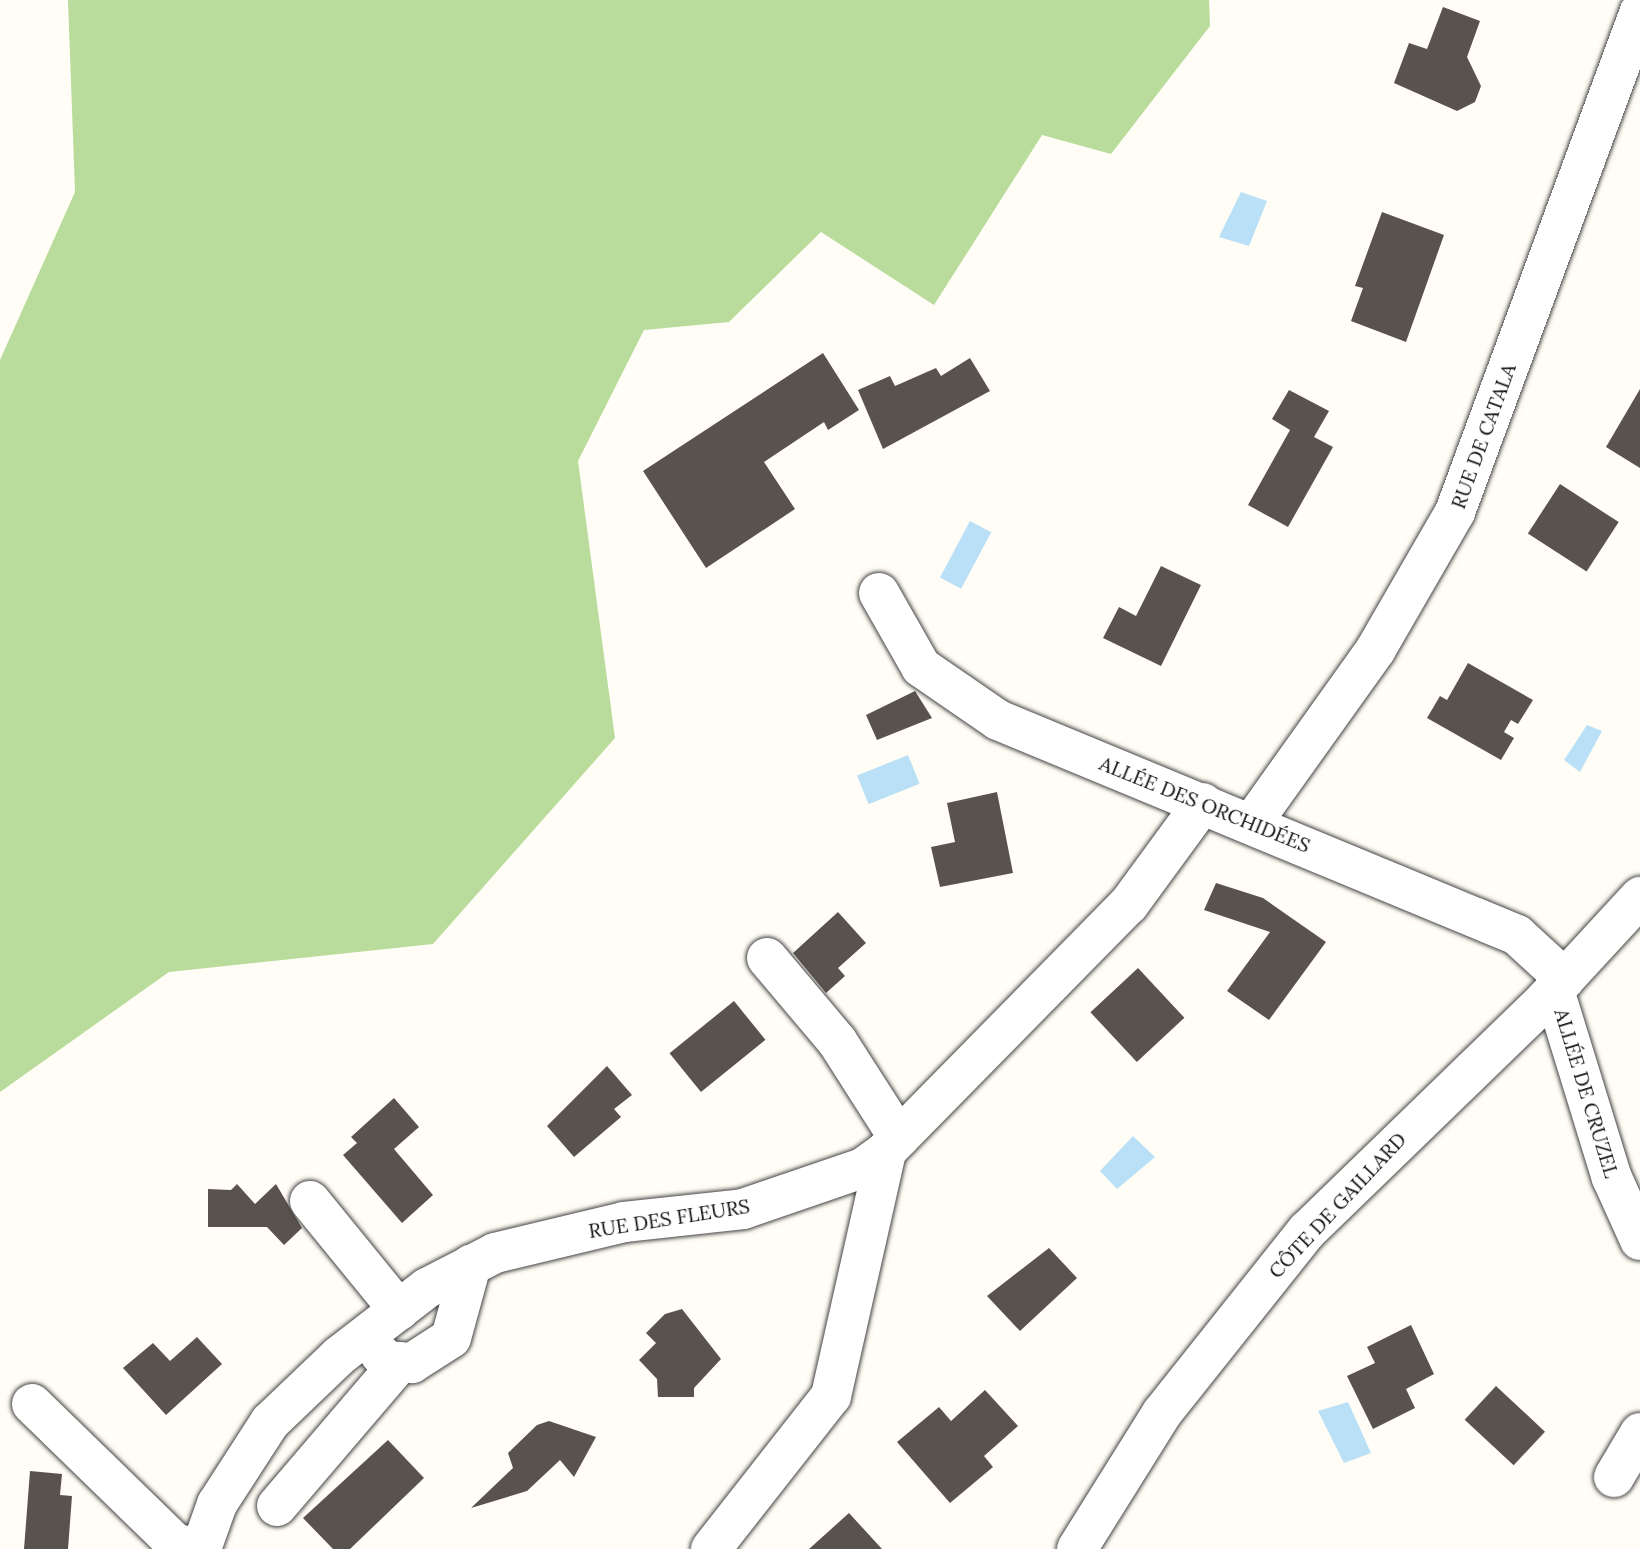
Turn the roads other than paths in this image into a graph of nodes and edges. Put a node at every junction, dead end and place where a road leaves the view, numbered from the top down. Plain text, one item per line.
1 (1640, 11) edge
2 (879, 593) dead end
3 (1203, 803) junction
4 (1252, 823) junction
5 (1640, 897) edge
6 (767, 958) dead end
7 (1560, 984) junction
8 (893, 1144) junction
9 (310, 1201) dead end
10 (1640, 1240) edge
11 (471, 1265) junction
12 (399, 1310) junction
13 (362, 1339) junction
14 (400, 1362) junction
15 (32, 1404) dead end
16 (1640, 1433) edge
17 (1614, 1477) dead end
18 (277, 1506) dead end
19 (198, 1549) edge
20 (711, 1549) edge
21 (1077, 1549) edge

1 - 4 street, RUE DE CATALA
2 - 3 street, ALLÉE DES ORCHIDÉES
3 - 4 street, ALLÉE DES ORCHIDÉES
3 - 8 street, RUE DES FLEURS
4 - 7 street, ALLÉE DES ORCHIDÉES
5 - 7 street, CÔTE DE GAILLARD
6 - 8 street
7 - 10 street, ALLÉE DE CRUZEL
7 - 21 street, CÔTE DE GAILLARD
8 - 11 street, RUE DES FLEURS
8 - 20 street
9 - 12 street
11 - 12 street, RUE DES FLEURS
11 - 14 street
12 - 13 street, RUE DES FLEURS
13 - 14 street
13 - 19 street, RUE DES FLEURS
14 - 18 street
15 - 19 street
16 - 17 street

